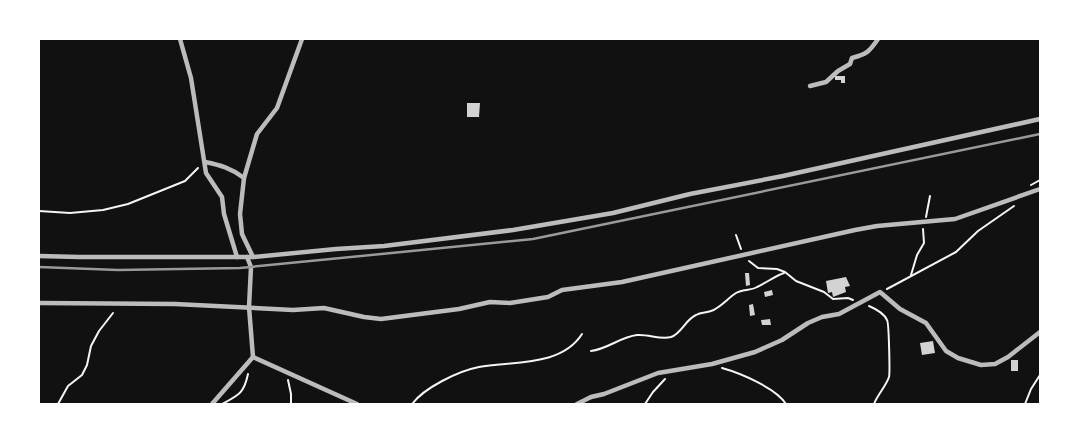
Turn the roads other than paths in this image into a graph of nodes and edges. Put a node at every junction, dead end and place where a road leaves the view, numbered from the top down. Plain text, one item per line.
1 (180, 39) edge
2 (302, 39) edge
3 (878, 39) edge
4 (810, 86) dead end
5 (1040, 120) edge
6 (204, 162) junction
7 (244, 178) junction
8 (1040, 190) edge
9 (39, 256) edge
10 (237, 257) junction
11 (247, 257) junction
12 (253, 257) junction
13 (39, 303) edge
14 (249, 307) junction
15 (1040, 332) edge
16 (253, 358) junction
17 (212, 404) edge
18 (357, 404) edge
19 (577, 404) edge

1 - 6 street
2 - 7 street
3 - 4 street
5 - 12 street
6 - 7 street
6 - 10 street
7 - 12 street
8 - 14 street
9 - 10 street
10 - 11 street
11 - 12 street
11 - 14 street
13 - 14 street
14 - 16 street
15 - 19 street
16 - 17 street
16 - 18 street

